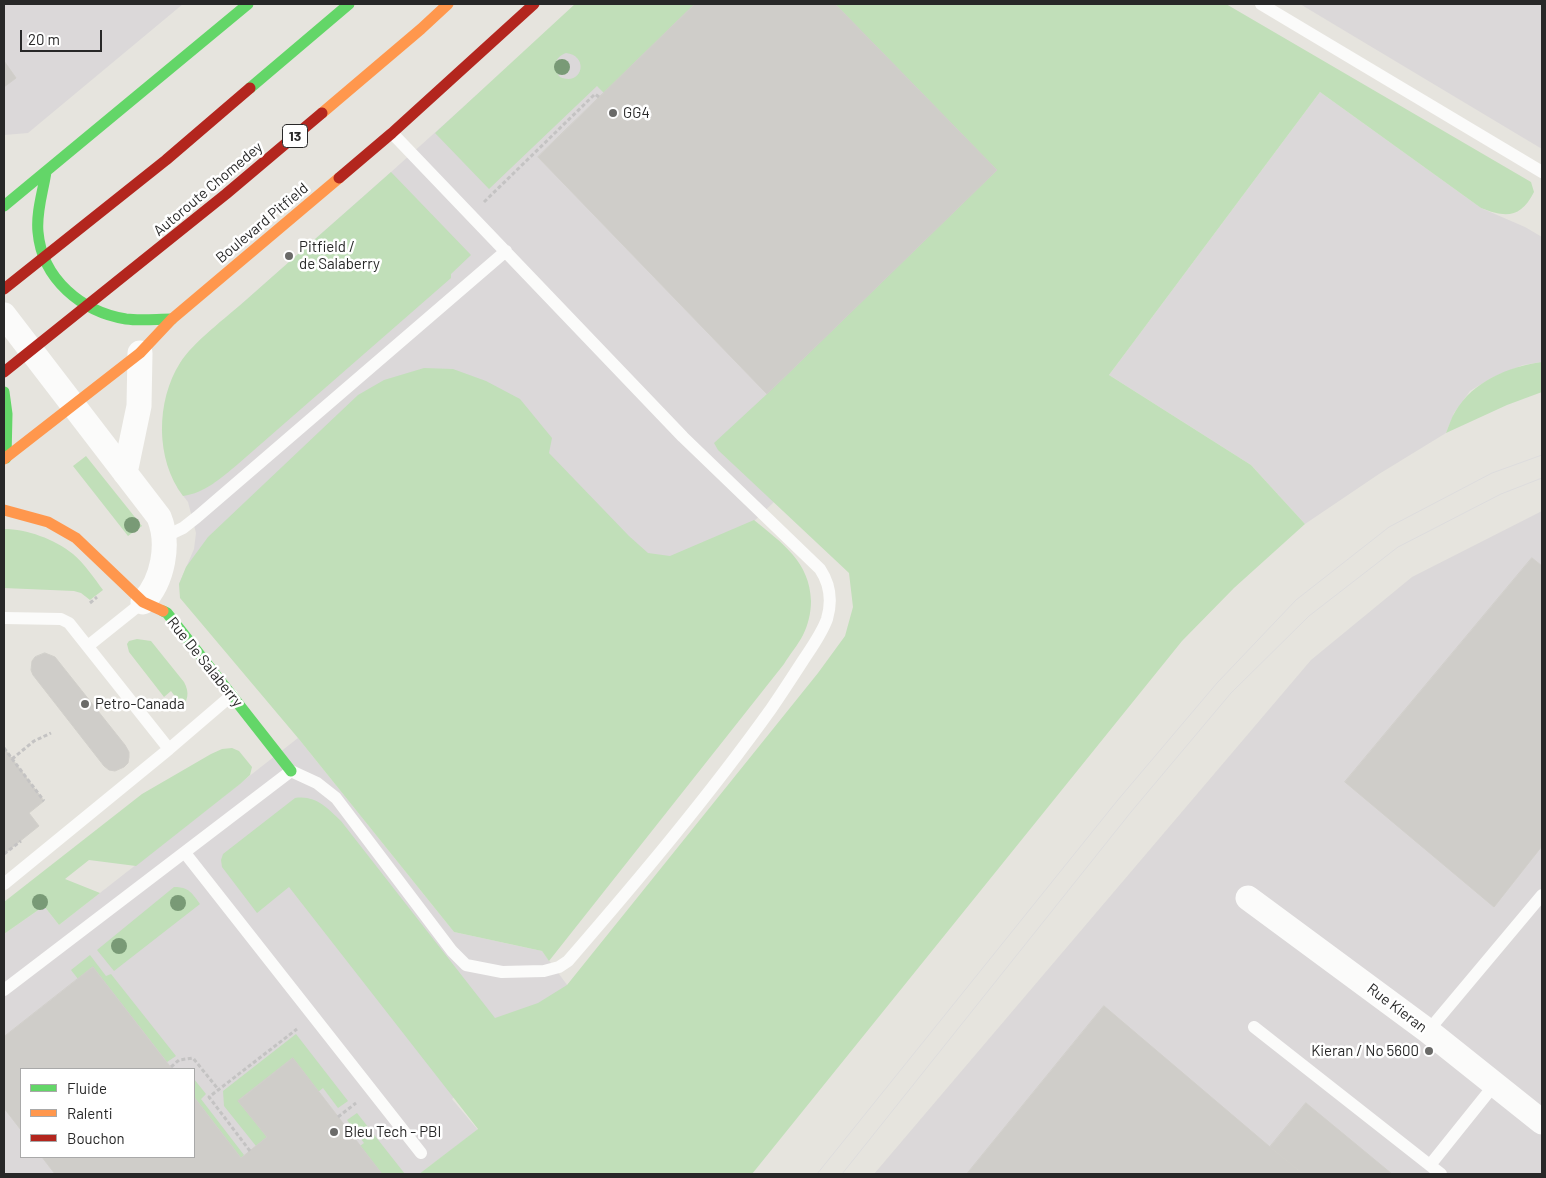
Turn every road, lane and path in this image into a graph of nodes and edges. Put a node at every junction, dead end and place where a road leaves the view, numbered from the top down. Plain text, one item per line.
1 (248, 4) edge
2 (349, 4) edge
3 (448, 4) edge
4 (534, 4) edge
5 (1267, 5) edge
6 (599, 97) dead end
7 (392, 133) junction
8 (46, 172) junction
9 (1542, 172) edge
10 (492, 194) dead end
11 (10, 195) edge
12 (506, 251) junction
13 (4, 289) edge
14 (4, 315) edge
15 (172, 319) junction
16 (140, 353) junction
17 (4, 372) edge
18 (4, 392) edge
19 (74, 405) junction
20 (5, 459) edge
21 (125, 473) junction
22 (4, 510) edge
23 (164, 537) junction
24 (143, 602) junction
25 (4, 618) edge
26 (88, 646) junction
27 (232, 695) junction
28 (51, 733) dead end
29 (4, 748) edge
30 (169, 749) junction
31 (12, 759) junction
32 (291, 771) junction
33 (44, 801) dead end
34 (185, 853) junction
35 (4, 884) edge
36 (1542, 895) edge
37 (1248, 898) dead end
38 (4, 990) edge
39 (1254, 1027) dead end
40 (1428, 1031) junction
41 (302, 1036) dead end
42 (170, 1067) dead end
43 (1495, 1084) junction
44 (218, 1090) junction
45 (349, 1097) dead end
46 (338, 1118) dead end
47 (1542, 1122) edge
48 (250, 1151) dead end
49 (421, 1153) dead end
50 (1430, 1166) junction
51 (1441, 1174) edge

1 - 8 main road
2 - 13 main road
3 - 17 main road, Autoroute Chomedey / 13
4 - 7 main road, Boulevard Pitfield
5 - 9 lane
6 - 10 path
7 - 12 lane
7 - 15 main road, Boulevard Pitfield
8 - 11 main road
8 - 15 main road
12 - 23 lane
12 - 32 lane
14 - 19 street
15 - 16 main road, Boulevard Pitfield
16 - 19 main road, Boulevard Pitfield
16 - 21 street
18 - 20 main road
19 - 20 main road, Boulevard Pitfield
19 - 21 street
21 - 23 street
22 - 24 main road, Rue De Salaberry
23 - 24 street
24 - 26 lane
24 - 27 main road, Rue De Salaberry
25 - 26 lane
26 - 30 lane
27 - 30 lane
27 - 32 main road, Rue De Salaberry
28 - 31 path
29 - 31 path
30 - 35 lane
31 - 33 path
32 - 34 lane
34 - 38 lane
34 - 49 lane
36 - 40 lane
37 - 40 street, Rue Kieran
39 - 50 lane
40 - 43 street, Rue Kieran
41 - 44 path
42 - 44 path
43 - 47 street, Rue Kieran
43 - 50 lane
44 - 48 path
45 - 46 path
50 - 51 lane

